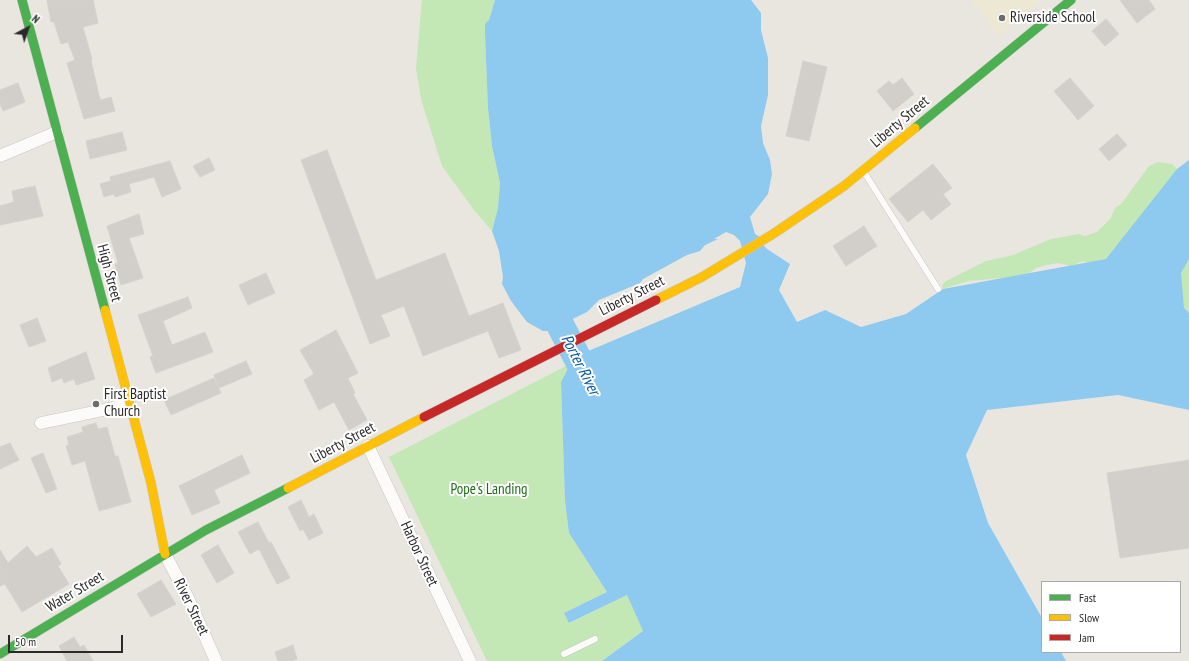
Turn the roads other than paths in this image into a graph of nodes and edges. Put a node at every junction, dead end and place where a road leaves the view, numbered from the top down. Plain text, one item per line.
1 (22, 0) edge
2 (1071, 0) edge
3 (57, 132) junction
4 (0, 156) edge
5 (863, 170) junction
6 (938, 289) dead end
7 (129, 402) junction
8 (40, 423) dead end
9 (368, 446) junction
10 (165, 554) junction
11 (595, 639) dead end
12 (0, 654) edge
13 (564, 654) dead end
14 (216, 661) edge
15 (470, 661) edge

1 - 3 street, High Street
2 - 5 street, Liberty Street
3 - 4 street
3 - 7 street, High Street
5 - 6 lane
5 - 9 street, Liberty Street
7 - 8 street
7 - 10 street, High Street
9 - 10 street, Liberty Street
9 - 15 street, Harbor Street
10 - 12 street, Water Street
10 - 14 street, River Street
11 - 13 lane

